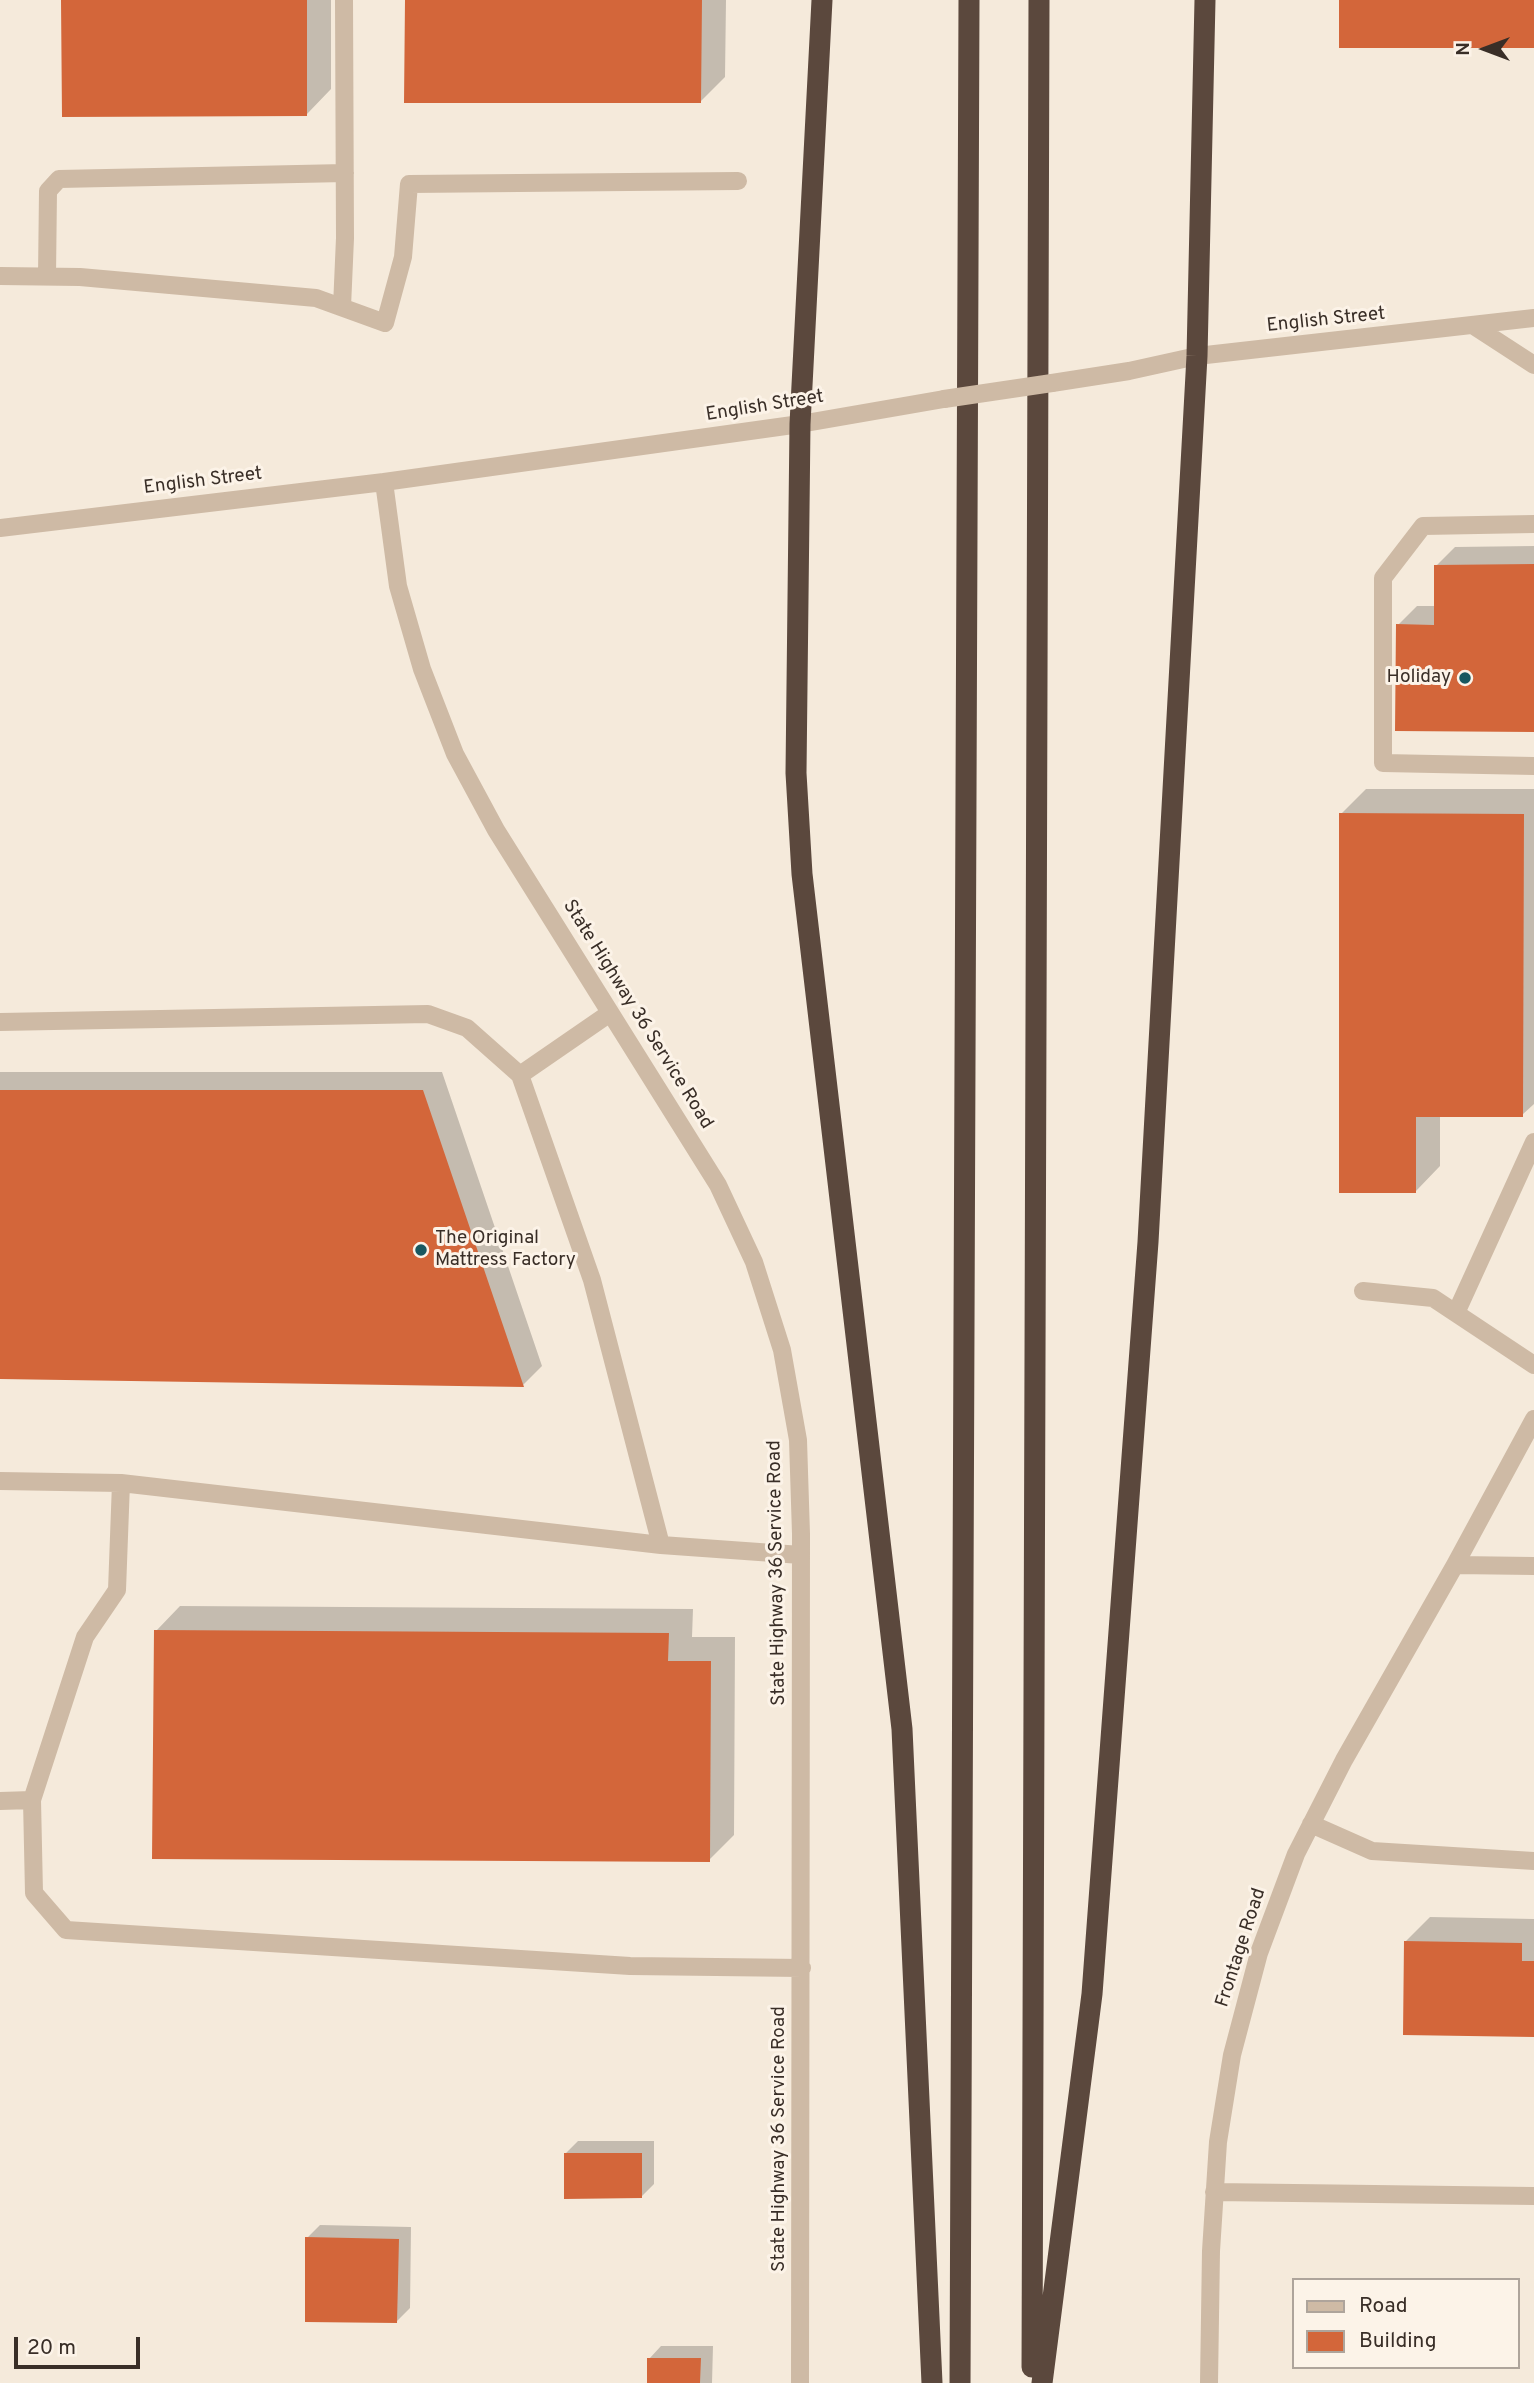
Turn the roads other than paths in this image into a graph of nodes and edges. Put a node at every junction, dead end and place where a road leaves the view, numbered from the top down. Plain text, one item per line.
1 (344, 0) edge
2 (822, 0) edge
3 (969, 0) edge
4 (1039, 0) edge
5 (1205, 0) edge
6 (345, 173) junction
7 (738, 181) dead end
8 (0, 276) edge
9 (47, 276) junction
10 (342, 307) junction
11 (1534, 318) edge
12 (1474, 326) junction
13 (1197, 356) junction
14 (1534, 365) edge
15 (800, 424) junction
16 (384, 482) junction
17 (1534, 524) edge
18 (0, 528) edge
19 (1534, 766) edge
20 (610, 1013) junction
21 (0, 1022) edge
22 (520, 1075) junction
23 (1534, 1142) edge
24 (1363, 1290) dead end
25 (1456, 1313) junction
26 (1534, 1365) edge
27 (1534, 1419) edge
28 (0, 1481) edge
29 (121, 1483) junction
30 (662, 1545) junction
31 (801, 1555) junction
32 (1455, 1565) junction
33 (1534, 1566) edge
34 (32, 1800) junction
35 (0, 1801) edge
36 (1311, 1824) junction
37 (1534, 1861) edge
38 (802, 1968) junction
39 (1214, 2192) junction
40 (1534, 2196) edge
41 (800, 2383) edge
42 (932, 2383) edge
43 (960, 2383) edge
44 (1032, 2383) edge
45 (1042, 2383) edge
46 (1209, 2383) edge

1 - 6 street
2 - 15 highway
3 - 43 highway
4 - 44 highway
5 - 13 highway
6 - 9 street
6 - 10 street
7 - 10 street
8 - 9 street
9 - 10 street
11 - 12 street, English Street
12 - 13 street, English Street
12 - 14 street
13 - 15 street, English Street, bridge
13 - 45 highway
15 - 16 street, English Street
15 - 42 highway
16 - 18 street, English Street
16 - 20 street, State Highway 36 Service Road
17 - 19 street
20 - 22 street
20 - 31 street, State Highway 36 Service Road
21 - 22 street
22 - 30 street
23 - 25 street
24 - 25 street
25 - 26 street
27 - 32 street, Frontage Road
28 - 29 street
29 - 30 street
29 - 34 street
30 - 31 street
31 - 38 street, State Highway 36 Service Road
32 - 33 street
32 - 36 street, Frontage Road
34 - 35 street
34 - 38 street
36 - 37 street
36 - 39 street, Frontage Road
38 - 41 street, State Highway 36 Service Road
39 - 40 street
39 - 46 street, Frontage Road

